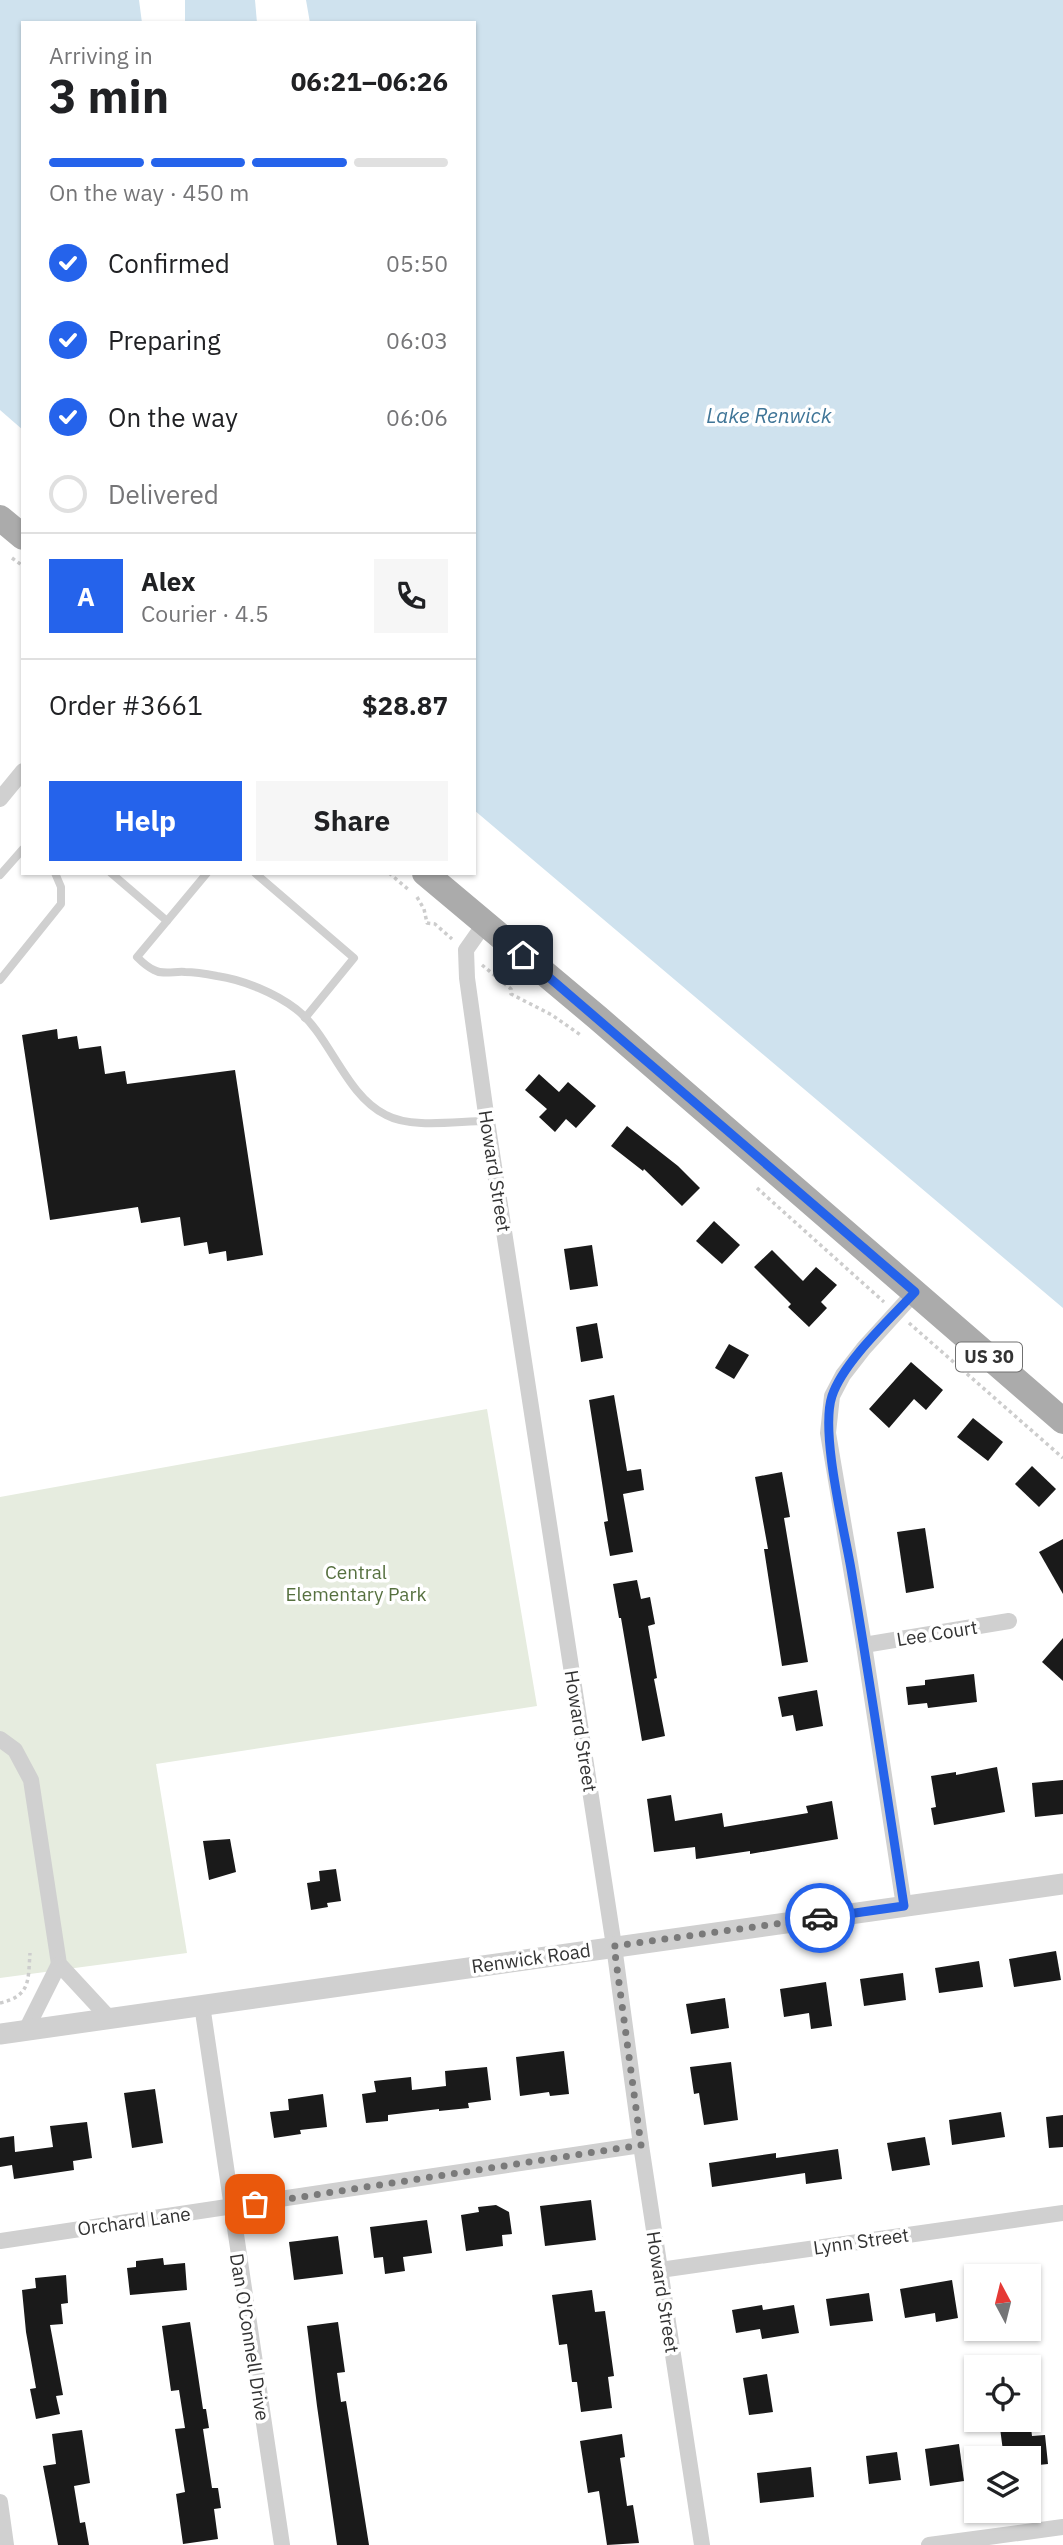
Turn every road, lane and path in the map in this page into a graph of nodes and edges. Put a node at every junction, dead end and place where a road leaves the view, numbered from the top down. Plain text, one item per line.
1 (0, 518) edge
2 (21, 535) edge
3 (21, 773) edge
4 (0, 799) edge
5 (21, 851) edge
6 (0, 875) edge
7 (56, 875) edge
8 (113, 875) edge
9 (205, 875) edge
10 (257, 875) edge
11 (391, 875) edge
12 (427, 875) edge
13 (167, 921) junction
14 (485, 923) junction
15 (435, 924) dead end
16 (0, 980) edge
17 (511, 989) dead end
18 (305, 1018) junction
19 (591, 1043) dead end
20 (487, 1121) junction
21 (756, 1187) dead end
22 (915, 1292) junction
23 (878, 1296) dead end
24 (912, 1326) dead end
25 (1063, 1421) edge
26 (1063, 1458) edge
27 (1009, 1621) dead end
28 (864, 1645) junction
29 (0, 1739) edge
30 (1063, 1884) edge
31 (904, 1906) junction
32 (614, 1946) junction
33 (30, 1953) dead end
34 (59, 1964) junction
35 (0, 2003) edge
36 (202, 2005) junction
37 (109, 2018) junction
38 (26, 2030) junction
39 (0, 2034) edge
40 (641, 2145) junction
41 (231, 2207) junction
42 (1063, 2213) edge
43 (0, 2241) edge
44 (660, 2270) junction
45 (0, 2502) edge
46 (1063, 2527) edge
47 (6, 2545) edge
48 (282, 2545) edge
49 (702, 2545) edge
50 (929, 2545) edge

1 - 2 main road
3 - 4 street
5 - 6 lane
7 - 16 lane
8 - 13 lane
9 - 13 lane
10 - 18 lane
11 - 15 path
12 - 14 main road, US 30
13 - 18 lane
14 - 20 street, Howard Street
14 - 22 main road, US 30
17 - 19 path
18 - 20 lane
20 - 32 street, Howard Street
21 - 23 path
22 - 25 main road, US 30
22 - 28 street
24 - 26 path
27 - 28 street, Lee Court
28 - 31 street
29 - 34 street
30 - 31 street, Renwick Road
31 - 32 street, Renwick Road
32 - 36 street, Renwick Road
32 - 40 street, Howard Street
33 - 35 path
34 - 37 street
34 - 38 street
36 - 37 street, Renwick Road
36 - 41 street, Dan O'Connell Drive
37 - 38 street, Renwick Road
38 - 39 street, Renwick Road
40 - 41 street, Orchard Lane
40 - 44 street, Howard Street
41 - 43 street, Orchard Lane
41 - 48 street, Dan O'Connell Drive
42 - 44 street, Lynn Street
44 - 49 street, Howard Street
45 - 47 street
46 - 50 street

